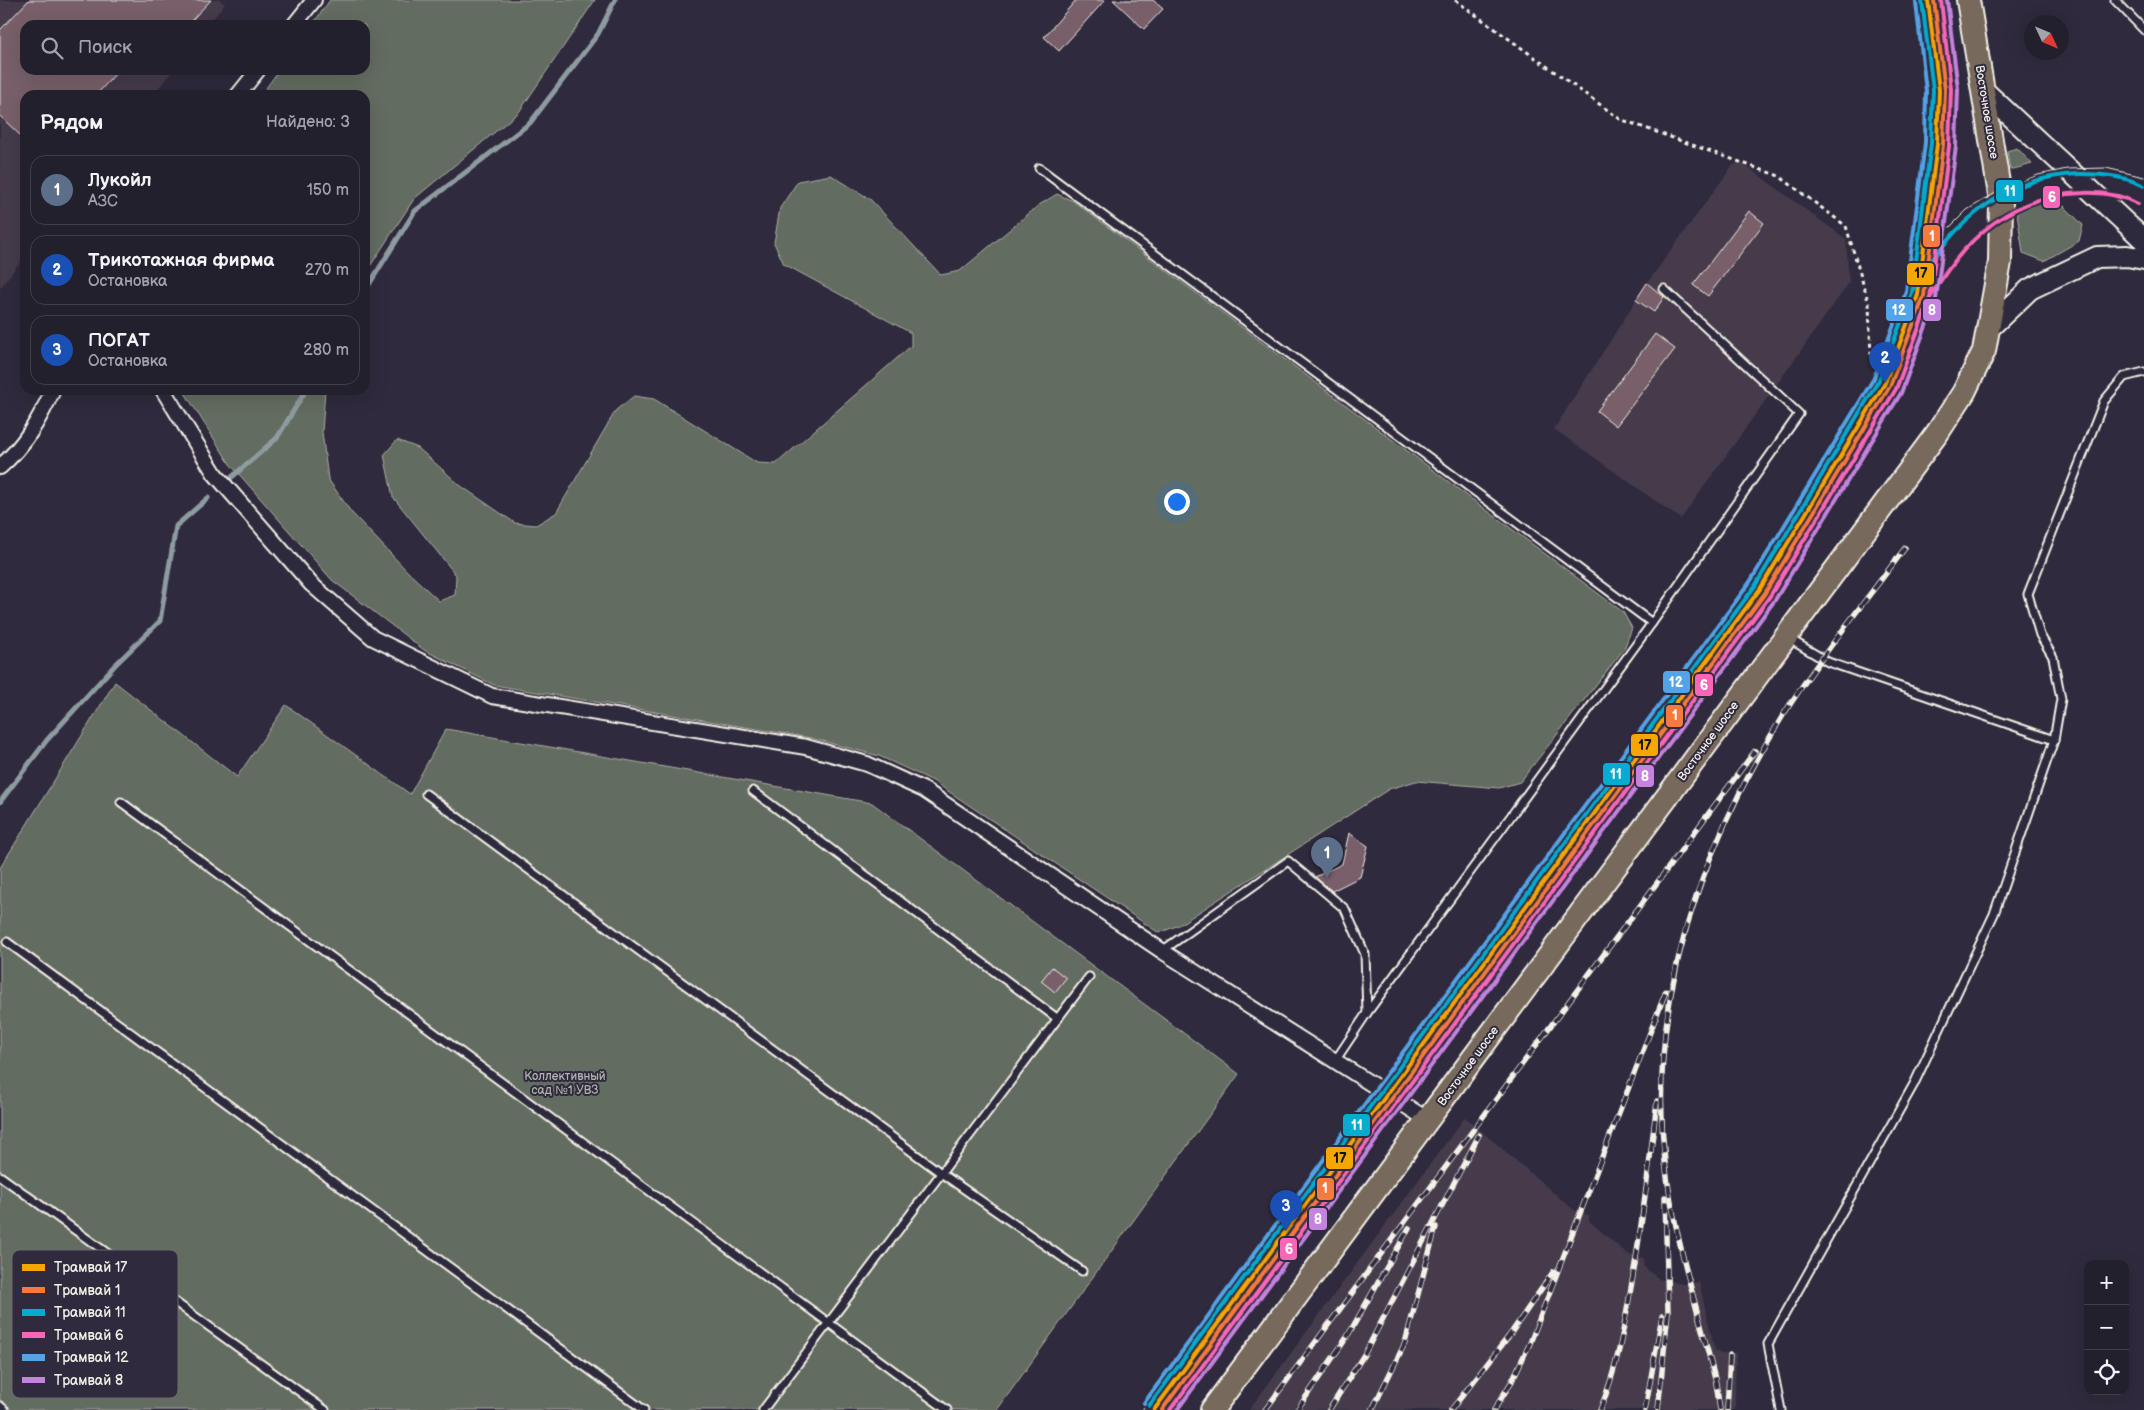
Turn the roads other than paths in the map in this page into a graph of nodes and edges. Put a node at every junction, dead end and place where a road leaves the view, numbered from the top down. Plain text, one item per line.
1 (314, 0) edge
2 (1968, 0) edge
3 (2115, 0) edge
4 (298, 20) edge
5 (2144, 30) edge
6 (254, 75) edge
7 (242, 90) edge
8 (1983, 90) junction
9 (1039, 168) dead end
10 (2144, 240) edge
11 (2144, 259) edge
12 (1664, 289) dead end
13 (1990, 327) junction
14 (2144, 372) edge
15 (51, 395) edge
16 (166, 395) edge
17 (0, 468) edge
18 (1652, 623) junction
19 (1785, 636) junction
20 (2054, 740) junction
21 (753, 791) dead end
22 (426, 794) dead end
23 (121, 802) dead end
24 (7, 942) dead end
25 (1162, 951) junction
26 (1089, 977) dead end
27 (1367, 1013) junction
28 (1058, 1019) junction
29 (1335, 1061) junction
30 (1428, 1120) junction
31 (941, 1173) junction
32 (0, 1176) edge
33 (103, 1250) edge
34 (1082, 1271) dead end
35 (178, 1304) edge
36 (829, 1322) junction
37 (0, 1406) edge
38 (5, 1410) edge
39 (325, 1410) edge
40 (644, 1410) edge
41 (763, 1410) edge
42 (947, 1410) edge
43 (1212, 1410) edge
44 (1781, 1410) edge

1 - 4 street
2 - 8 main road, Восточное шоссе
3 - 5 lane
6 - 7 street
8 - 10 main road
8 - 13 main road, Восточное шоссе
9 - 18 lane
11 - 13 main road
12 - 18 lane
13 - 19 main road, Восточное шоссе
14 - 20 lane
15 - 17 street
16 - 25 street
18 - 27 lane
19 - 20 lane
19 - 30 main road, Восточное шоссе
20 - 44 lane
21 - 28 lane
22 - 31 lane
23 - 36 lane
24 - 40 lane
25 - 27 lane
25 - 29 street
26 - 28 lane
27 - 29 lane
28 - 31 lane
29 - 30 street
30 - 43 main road, Восточное шоссе
31 - 34 lane
31 - 36 lane
32 - 33 lane
35 - 39 lane
36 - 41 lane
36 - 42 lane
37 - 38 lane

